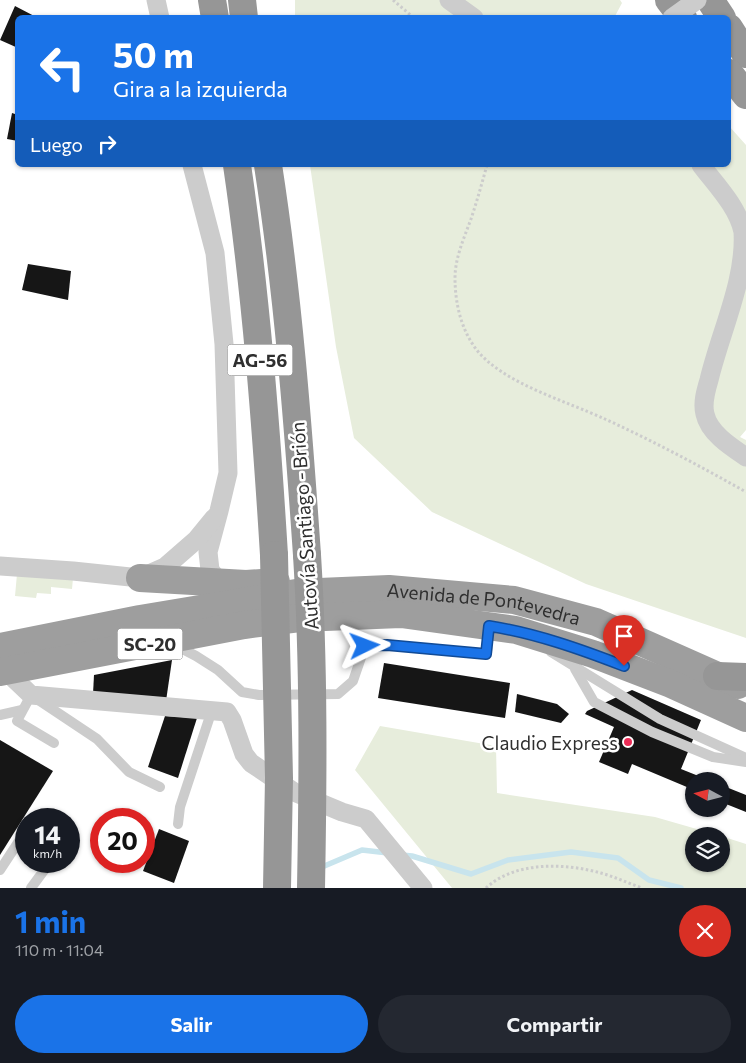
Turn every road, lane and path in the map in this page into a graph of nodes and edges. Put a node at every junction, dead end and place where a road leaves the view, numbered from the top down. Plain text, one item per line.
1 (156, 0) edge
2 (212, 0) edge
3 (242, 0) edge
4 (393, 0) edge
5 (449, 0) edge
6 (669, 0) edge
7 (697, 0) edge
8 (710, 0) edge
9 (159, 15) edge
10 (214, 15) edge
11 (244, 15) edge
12 (410, 15) edge
13 (470, 15) edge
14 (676, 15) edge
15 (681, 15) edge
16 (720, 15) edge
17 (731, 31) edge
18 (746, 54) edge
19 (731, 76) edge
20 (746, 95) edge
21 (193, 167) edge
22 (237, 167) edge
23 (268, 167) edge
24 (486, 167) edge
25 (703, 167) edge
26 (746, 457) edge
27 (746, 492) edge
28 (220, 511) junction
29 (0, 566) edge
30 (140, 578) junction
31 (219, 582) junction
32 (350, 590) junction
33 (298, 605) junction
34 (489, 626) junction
35 (516, 630) junction
36 (165, 641) junction
37 (2, 663) edge
38 (574, 666) junction
39 (717, 676) junction
40 (746, 677) edge
41 (746, 689) edge
42 (27, 702) junction
43 (212, 710) junction
44 (0, 715) edge
45 (746, 718) edge
46 (54, 742) dead end
47 (746, 758) edge
48 (746, 762) edge
49 (160, 787) dead end
50 (178, 824) dead end
51 (15, 847) edge
52 (0, 870) edge
53 (42, 873) edge
54 (31, 888) edge
55 (277, 888) edge
56 (311, 888) edge
57 (423, 888) edge
58 (486, 888) edge
59 (642, 888) edge

1 - 9 street
2 - 10 highway
3 - 11 highway
4 - 12 path
5 - 13 street
6 - 15 highway
7 - 14 street, bridge
8 - 16 highway
17 - 18 highway
19 - 20 highway
21 - 28 street
22 - 55 highway, Autovía Santiago - Brión / AG-56, bridge
23 - 56 highway, Autovía Santiago - Brión / AG-56, bridge
24 - 27 path
25 - 26 street
28 - 30 street
28 - 31 street
29 - 30 street
30 - 31 highway
31 - 32 highway
32 - 33 highway, Avenida de Pontevedra / SC-20
32 - 39 highway, Avenida de Pontevedra / SC-20
33 - 34 highway, Avenida de Pontevedra / SC-20
33 - 36 highway, SC-20
33 - 37 highway, SC-20
34 - 35 highway, Avenida de Pontevedra / SC-20
34 - 36 lane
35 - 38 lane
35 - 45 highway, Avenida de Pontevedra / SC-20
36 - 37 highway, SC-20
37 - 42 street
38 - 47 lane
38 - 48 lane
39 - 40 highway
39 - 41 highway, Avenida de Pontevedra / SC-20
42 - 43 street
42 - 44 lane
42 - 46 lane
42 - 49 lane
43 - 50 lane
43 - 57 street
51 - 52 lane
53 - 54 lane
58 - 59 path

